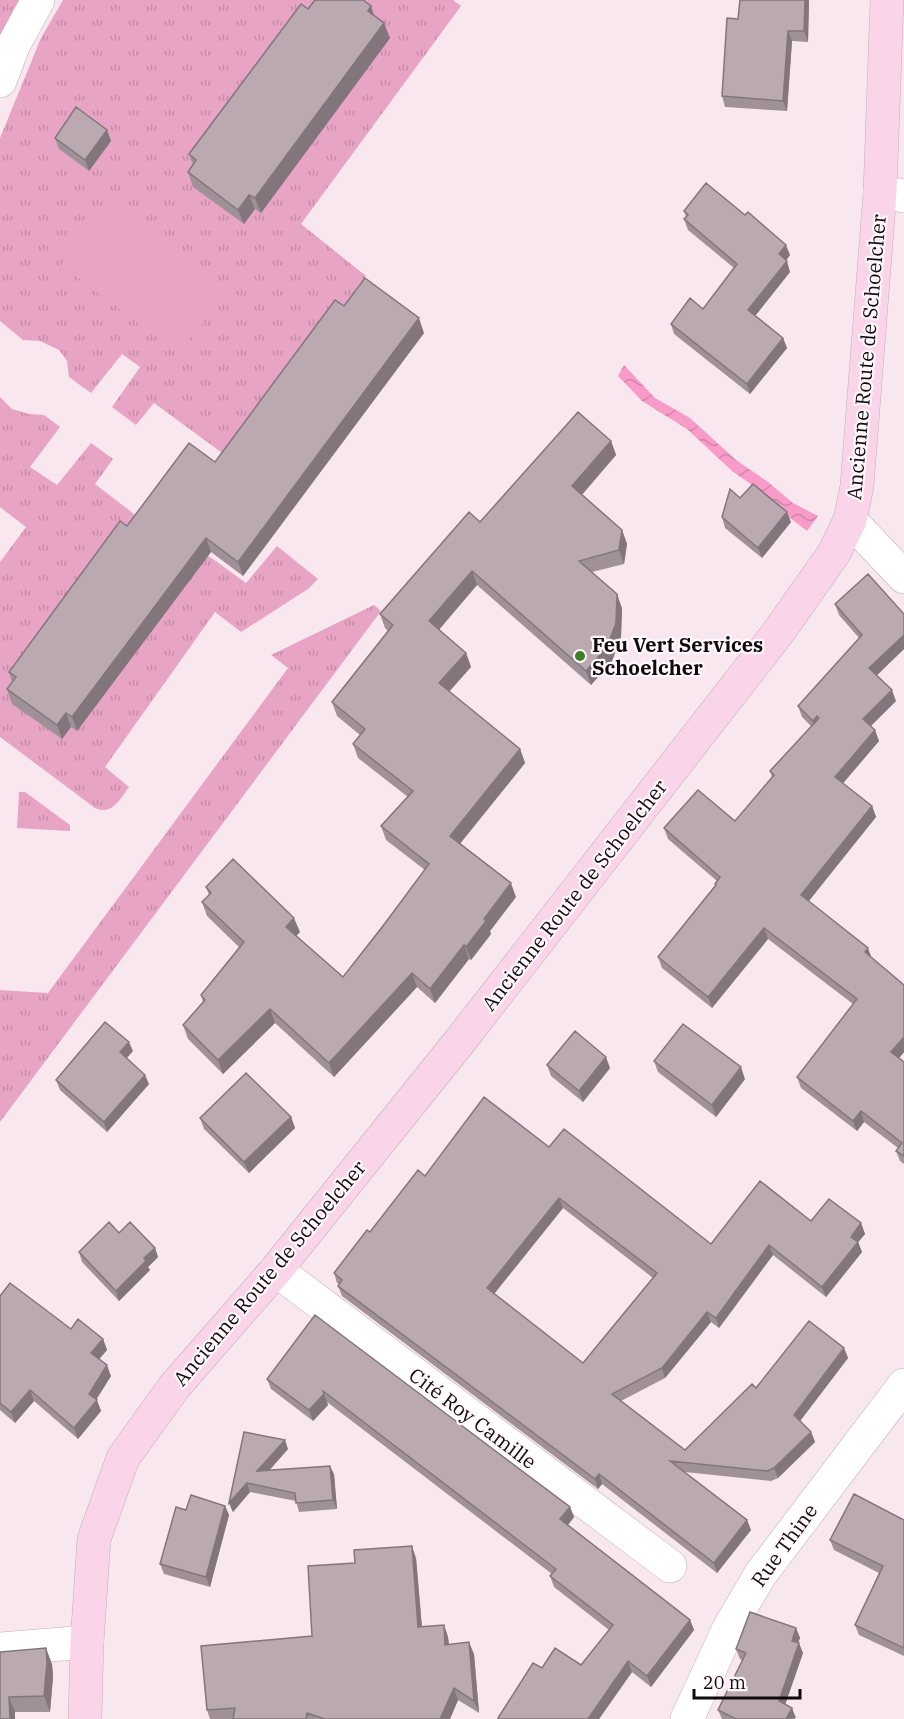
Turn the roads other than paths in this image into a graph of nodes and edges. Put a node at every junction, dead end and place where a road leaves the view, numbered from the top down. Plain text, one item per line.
1 (38, 0) edge
2 (887, 0) edge
3 (0, 81) edge
4 (892, 194) edge
5 (850, 520) junction
6 (904, 577) edge
7 (276, 1270) junction
8 (904, 1385) edge
9 (670, 1566) dead end
10 (87, 1642) junction
11 (0, 1649) edge
12 (85, 1719) edge
13 (687, 1719) edge

1 - 3 street
2 - 4 main road, Ancienne Route de Schoelcher
4 - 5 main road, Ancienne Route de Schoelcher
5 - 6 street
5 - 7 main road, Ancienne Route de Schoelcher
7 - 9 street, Cité Roy Camille
7 - 10 main road, Ancienne Route de Schoelcher
8 - 13 street, Rue Thine
10 - 11 street
10 - 12 main road, Ancienne Route de Schoelcher

